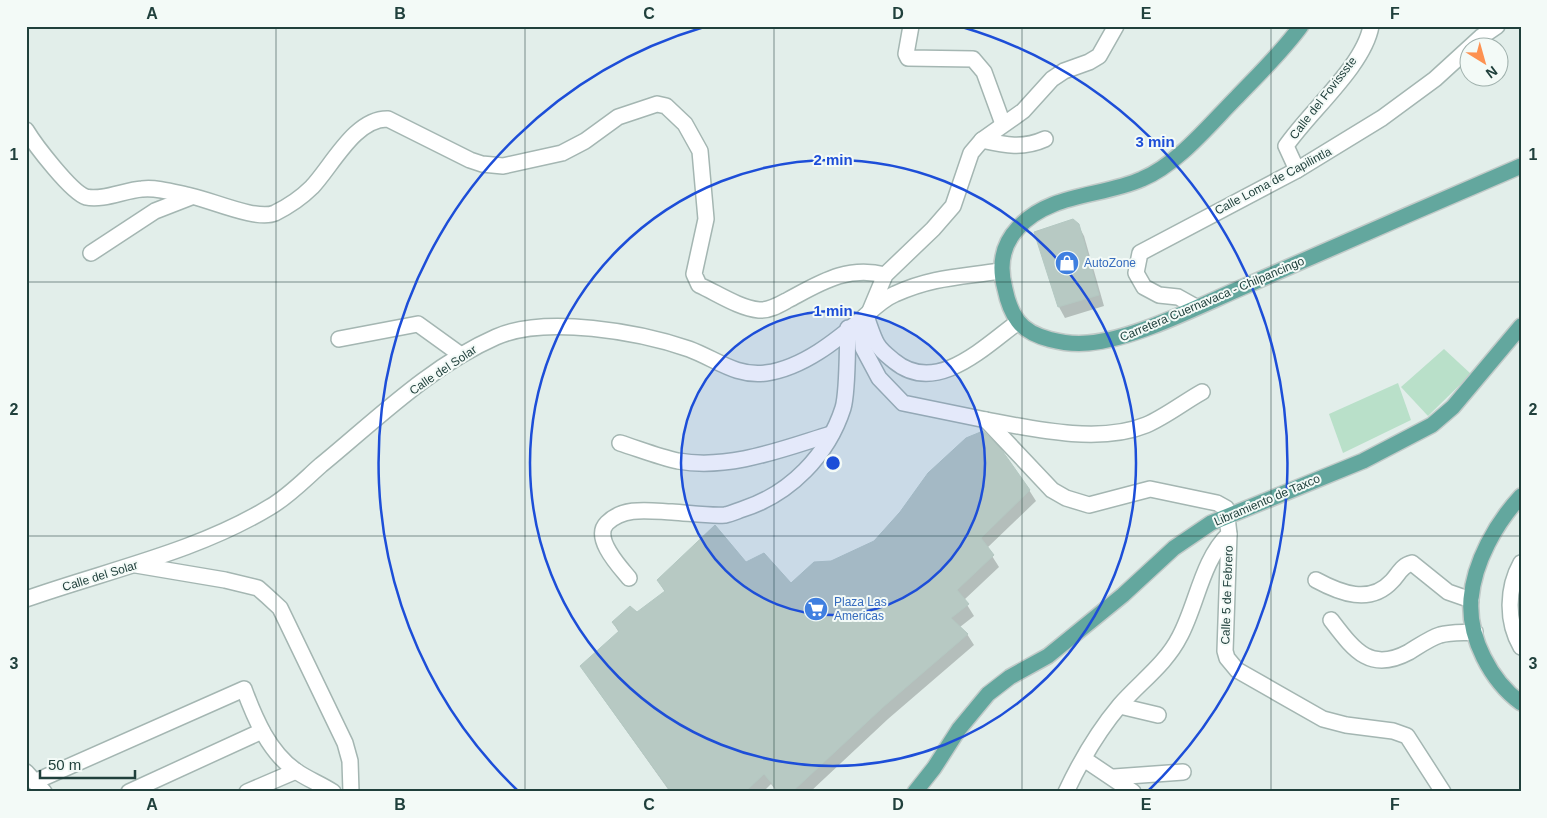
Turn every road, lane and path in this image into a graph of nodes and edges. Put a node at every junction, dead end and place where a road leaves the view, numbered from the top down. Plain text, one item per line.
1 (912, 26) edge
2 (1116, 26) edge
3 (1301, 26) edge
4 (1371, 26) edge
5 (1497, 26) edge
6 (1003, 124) junction
7 (26, 130) edge
8 (1045, 139) dead end
9 (982, 140) junction
10 (1521, 166) edge
11 (1297, 170) junction
12 (192, 196) junction
13 (91, 253) dead end
14 (1000, 271) junction
15 (885, 275) junction
16 (1196, 307) junction
17 (870, 314) junction
18 (1018, 322) junction
19 (1521, 326) edge
20 (848, 328) junction
21 (339, 340) dead end
22 (461, 355) junction
23 (1202, 392) dead end
24 (986, 420) junction
25 (831, 434) junction
26 (620, 443) dead end
27 (1521, 496) edge
28 (1228, 516) junction
29 (1229, 534) junction
30 (1521, 563) edge
31 (136, 565) junction
32 (629, 578) dead end
33 (1316, 580) dead end
34 (26, 599) edge
35 (1471, 600) junction
36 (1332, 620) dead end
37 (1475, 632) junction
38 (1521, 647) edge
39 (1521, 703) edge
40 (1120, 706) junction
41 (1158, 715) dead end
42 (262, 731) junction
43 (1084, 759) junction
44 (296, 771) junction
45 (1183, 772) dead end
46 (1114, 777) junction
47 (35, 782) edge
48 (129, 792) edge
49 (247, 792) edge
50 (333, 792) edge
51 (351, 792) edge
52 (915, 792) edge
53 (1066, 792) edge
54 (1133, 792) edge
55 (1443, 792) edge

1 - 6 street
2 - 6 street
3 - 14 main road
4 - 11 street, Calle del Fovissste
5 - 11 street, Calle Loma de Capilintla
6 - 9 street
7 - 12 street
8 - 9 street
9 - 15 street
10 - 16 main road, Carretera Cuernavaca - Chilpancingo
11 - 16 street, Calle Loma de Capilintla
12 - 13 street
12 - 15 street
14 - 17 street, Calle del Solar
14 - 18 main road
15 - 17 street
16 - 18 main road, Carretera Cuernavaca - Chilpancingo
17 - 18 street
17 - 20 street, Calle del Solar
17 - 24 street
19 - 28 main road, Libramiento de Taxco
20 - 22 street, Calle del Solar
20 - 25 street
21 - 22 street
22 - 31 street, Calle del Solar
23 - 24 street
24 - 28 street
25 - 26 street
25 - 32 street
27 - 35 main road
28 - 29 street, Calle 5 de Febrero
28 - 52 main road, Libramiento de Taxco
29 - 40 street
29 - 55 street, Calle 5 de Febrero
30 - 38 street
31 - 34 street, Calle del Solar
31 - 51 street
33 - 35 street
35 - 37 main road
36 - 37 street
37 - 39 main road
40 - 41 street
40 - 43 street
42 - 44 street
42 - 47 street
42 - 48 street
43 - 46 street
43 - 53 street
44 - 49 street
44 - 50 street
45 - 46 street
46 - 54 street

